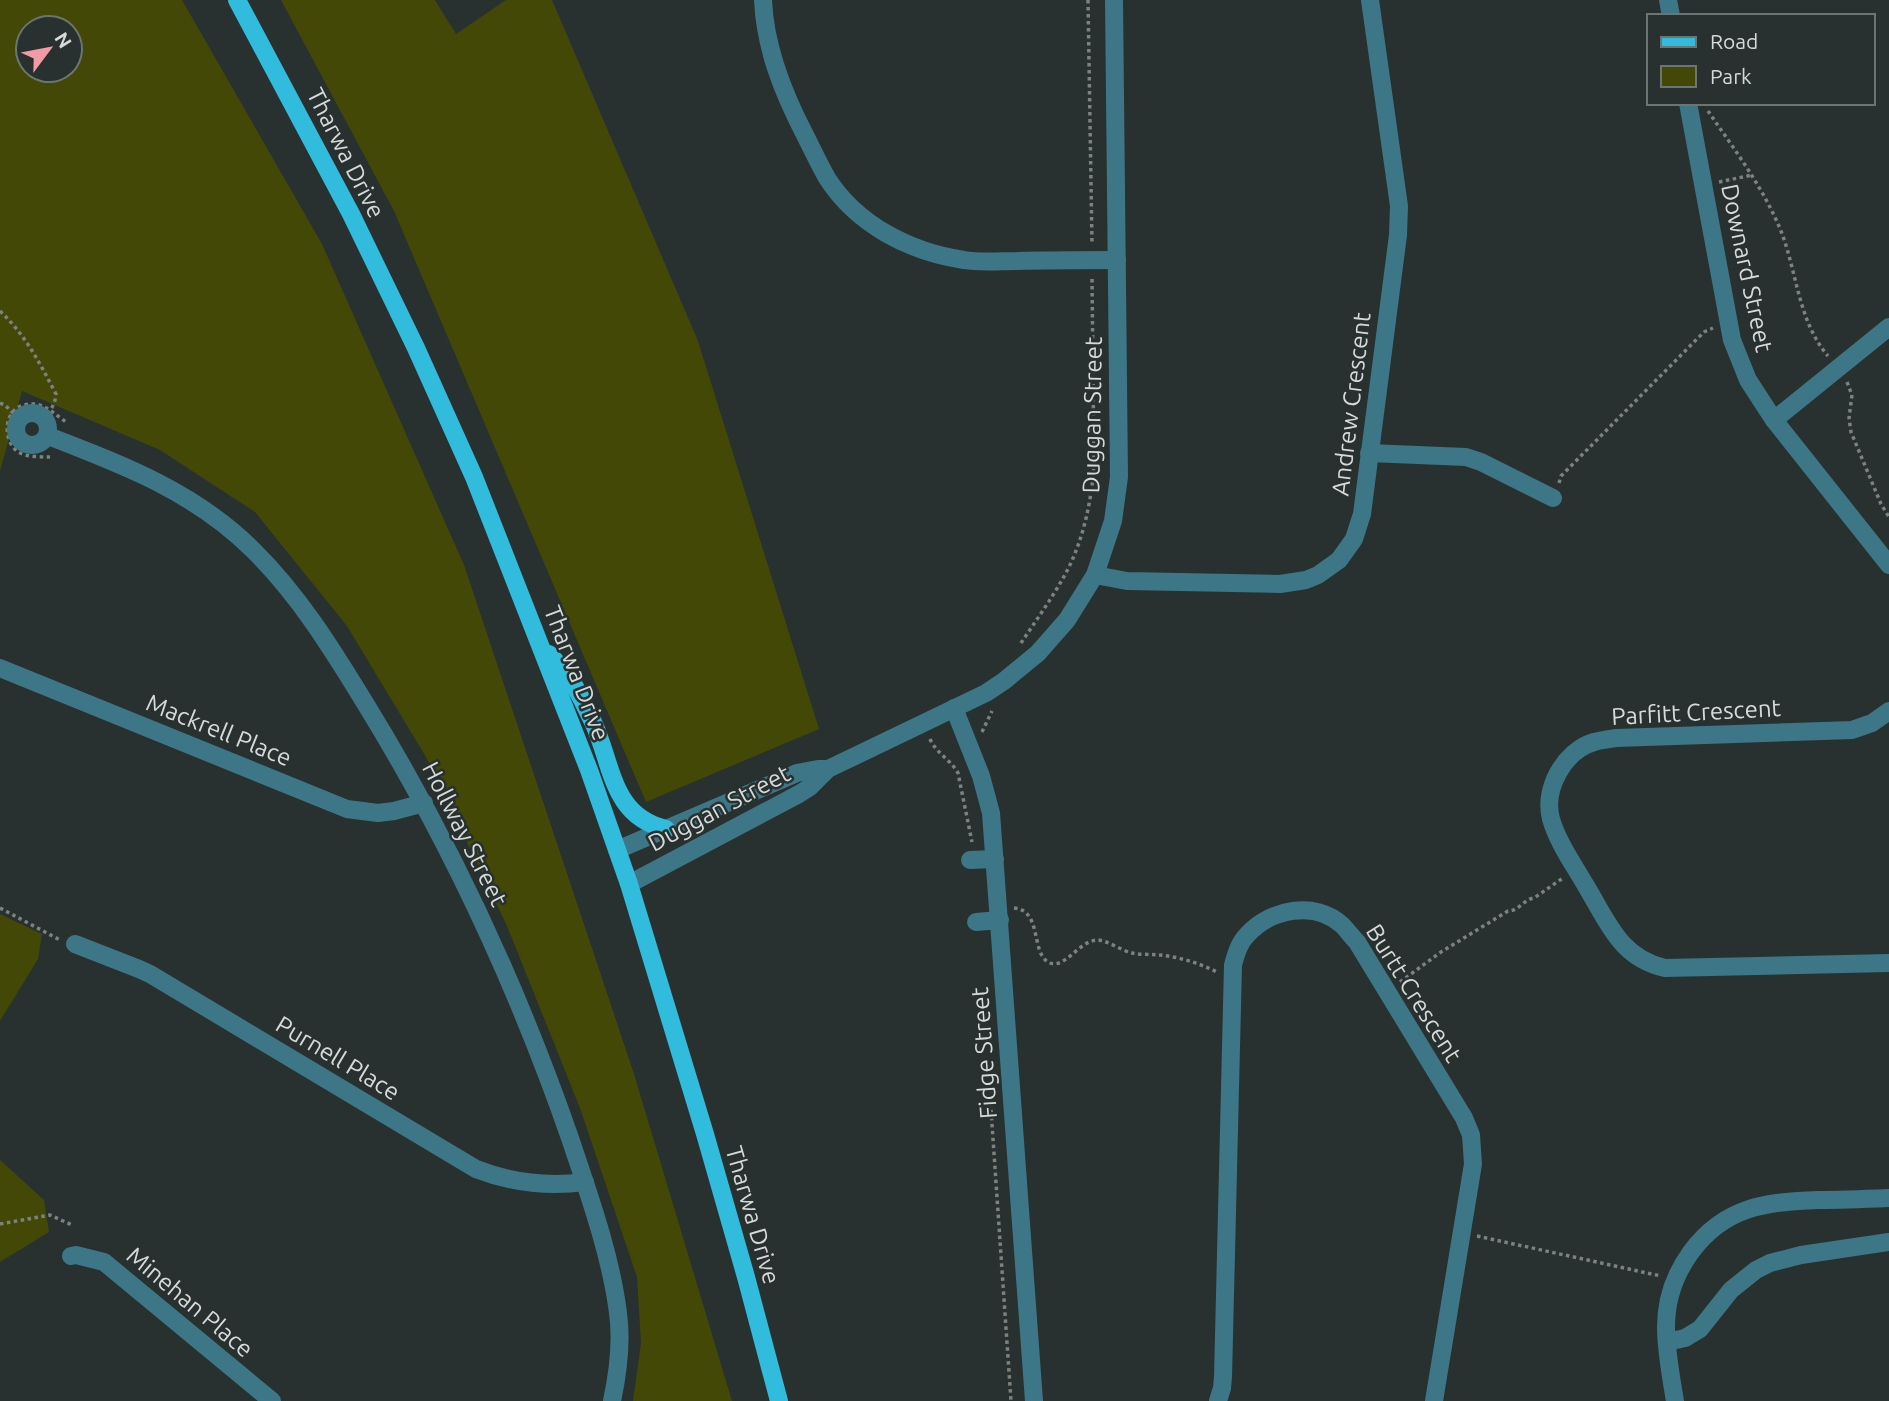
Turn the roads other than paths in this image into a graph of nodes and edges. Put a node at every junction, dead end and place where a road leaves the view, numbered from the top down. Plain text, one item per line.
1 (237, 0) edge
2 (763, 0) edge
3 (1114, 0) edge
4 (1370, 0) edge
5 (1688, 105) edge
6 (1117, 260) junction
7 (1889, 327) edge
8 (1774, 420) junction
9 (48, 436) junction
10 (1369, 453) junction
11 (1553, 498) dead end
12 (1889, 565) edge
13 (1095, 575) junction
14 (540, 644) junction
15 (0, 668) edge
16 (954, 709) junction
17 (1889, 711) edge
18 (828, 769) junction
19 (424, 803) junction
20 (666, 829) junction
21 (617, 850) junction
22 (995, 859) junction
23 (973, 860) road end
24 (629, 884) junction
25 (999, 915) junction
26 (976, 922) dead end
27 (75, 944) road end
28 (1889, 962) edge
29 (585, 1182) junction
30 (1889, 1198) edge
31 (1889, 1242) edge
32 (71, 1256) dead end
33 (1667, 1342) junction
34 (272, 1401) edge
35 (612, 1401) edge
36 (779, 1401) edge
37 (1034, 1401) edge
38 (1218, 1401) edge
39 (1434, 1401) edge
40 (1675, 1401) edge

1 - 14 main road, Tharwa Drive
2 - 6 street
3 - 6 street, Duggan Street
4 - 10 street, Andrew Crescent
5 - 8 street, Downard Street
6 - 13 street, Duggan Street
7 - 8 street
8 - 12 street, Downard Street
9 - 9 street, Hollway Street
9 - 19 street, Hollway Street
10 - 11 street
10 - 13 street, Andrew Crescent
13 - 16 street, Duggan Street
14 - 20 main road
14 - 21 main road, Tharwa Drive
15 - 19 street, Mackrell Place
16 - 18 street, Duggan Street
16 - 22 street, Fidge Street
17 - 28 street, Parfitt Crescent
18 - 20 street, Duggan Street
18 - 24 street, Duggan Street
19 - 29 street, Hollway Street
20 - 21 street, Duggan Street
21 - 24 main road, Tharwa Drive
22 - 23 street
22 - 25 street, Fidge Street
24 - 36 main road, Tharwa Drive
25 - 26 street
25 - 37 street, Fidge Street
27 - 29 street, Purnell Place
29 - 35 street, Hollway Street
30 - 33 street
31 - 33 street
32 - 34 street, Minehan Place
33 - 40 street
38 - 39 street, Burtt Crescent

